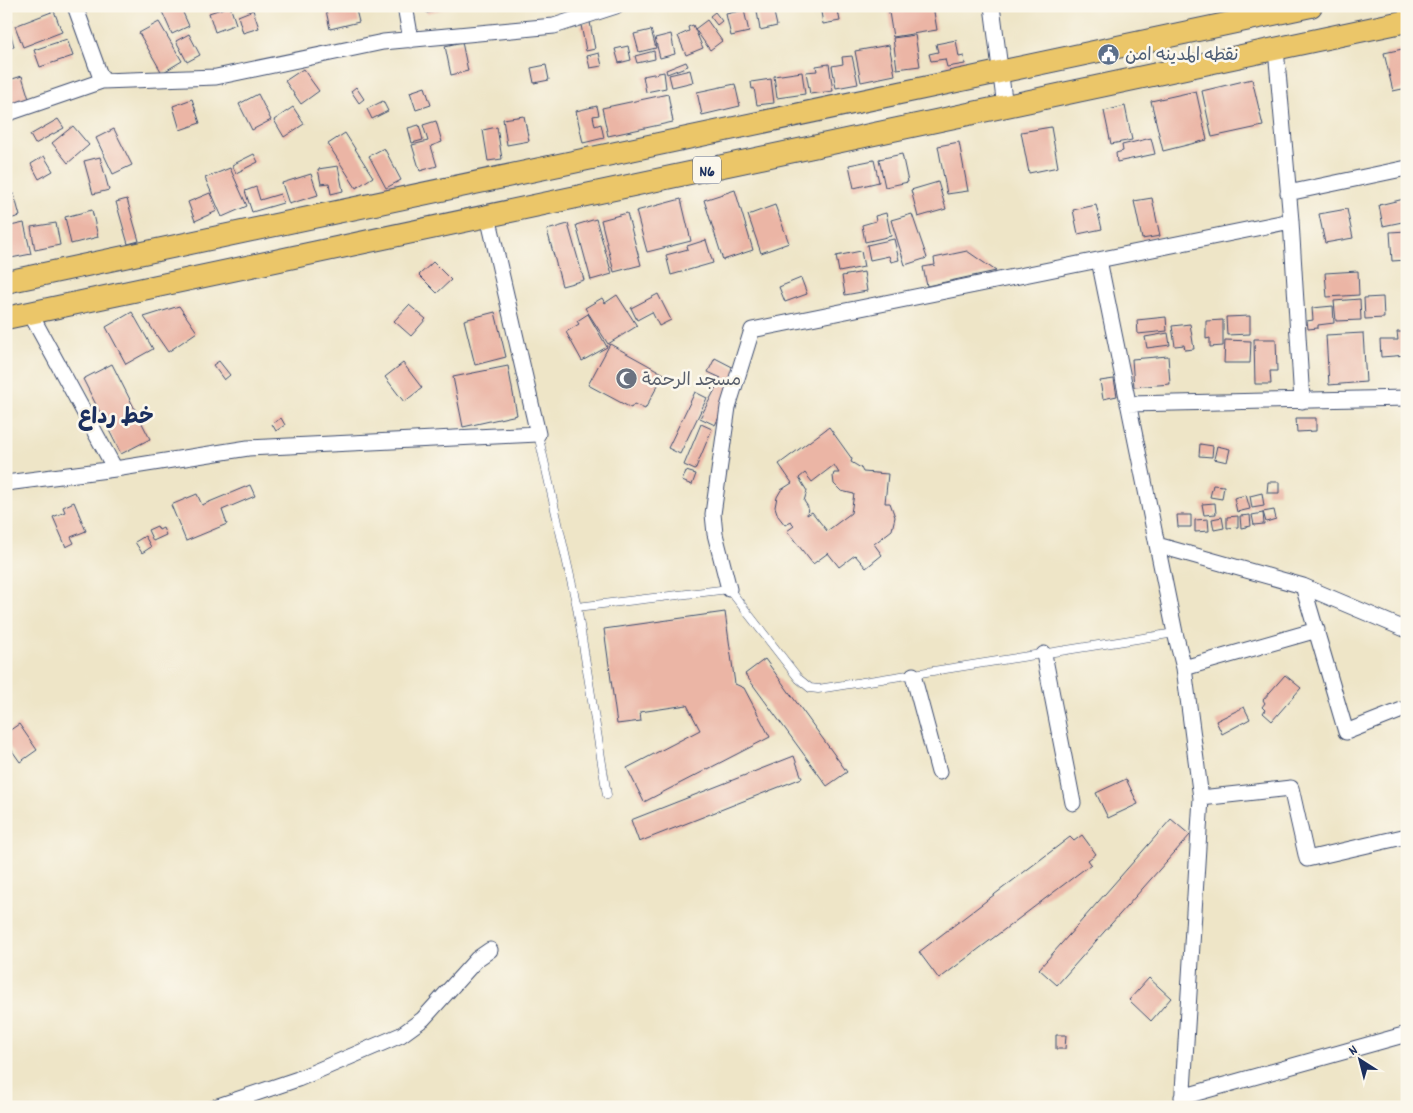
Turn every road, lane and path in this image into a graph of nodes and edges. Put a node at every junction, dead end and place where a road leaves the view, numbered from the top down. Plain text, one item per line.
1 (74, 6) edge
2 (405, 6) edge
3 (616, 6) edge
4 (992, 6) edge
5 (1311, 6) edge
6 (1407, 21) edge
7 (1169, 36) junction
8 (411, 40) junction
9 (1276, 49) junction
10 (1175, 70) junction
11 (1001, 71) junction
12 (102, 81) junction
13 (1006, 106) junction
14 (6, 114) edge
15 (1407, 168) edge
16 (535, 170) junction
17 (1288, 193) junction
18 (537, 205) junction
19 (348, 211) junction
20 (488, 216) junction
21 (1291, 221) junction
22 (347, 246) junction
23 (1098, 260) junction
24 (6, 282) edge
25 (30, 313) junction
26 (6, 318) edge
27 (1407, 398) edge
28 (1302, 401) junction
29 (1128, 404) junction
30 (538, 434) junction
31 (115, 469) junction
32 (6, 483) edge
33 (1157, 544) junction
34 (1303, 586) junction
35 (729, 589) junction
36 (577, 607) junction
37 (1317, 630) junction
38 (1407, 630) edge
39 (1175, 633) junction
40 (1044, 654) junction
41 (1184, 668) junction
42 (914, 675) junction
43 (1407, 708) edge
44 (939, 772) dead end
45 (607, 796) dead end
46 (1201, 798) junction
47 (1073, 803) dead end
48 (1407, 836) edge
49 (490, 950) dead end
50 (1407, 1034) edge
51 (1182, 1102) edge
52 (215, 1107) edge

1 - 12 street
2 - 8 street
3 - 8 street
4 - 11 street
5 - 7 main road, N6
6 - 9 main road, N6
7 - 10 main road
7 - 11 main road, N6
8 - 12 street
9 - 10 main road, N6
9 - 17 street
10 - 13 main road, N6
11 - 13 street
11 - 16 main road, N6
12 - 14 street
13 - 18 main road, N6
15 - 17 street
16 - 18 main road
16 - 19 main road, N6
17 - 21 street
18 - 20 main road, N6
19 - 22 main road
19 - 24 main road, N6
20 - 22 main road, N6
20 - 30 street
21 - 23 street
21 - 28 street
22 - 25 main road, N6
23 - 29 street
23 - 35 street
25 - 26 main road, N6
25 - 31 street
27 - 28 street
28 - 29 street
29 - 33 street
30 - 31 street
30 - 36 lane
31 - 32 street
33 - 34 street
33 - 39 street
34 - 37 street
34 - 38 street
35 - 36 lane
35 - 42 lane
36 - 45 lane
37 - 41 street
37 - 43 street
39 - 40 lane
39 - 41 street
40 - 42 lane
40 - 47 street
41 - 46 street
42 - 44 street
46 - 48 street
46 - 51 street
49 - 52 street
50 - 51 street

